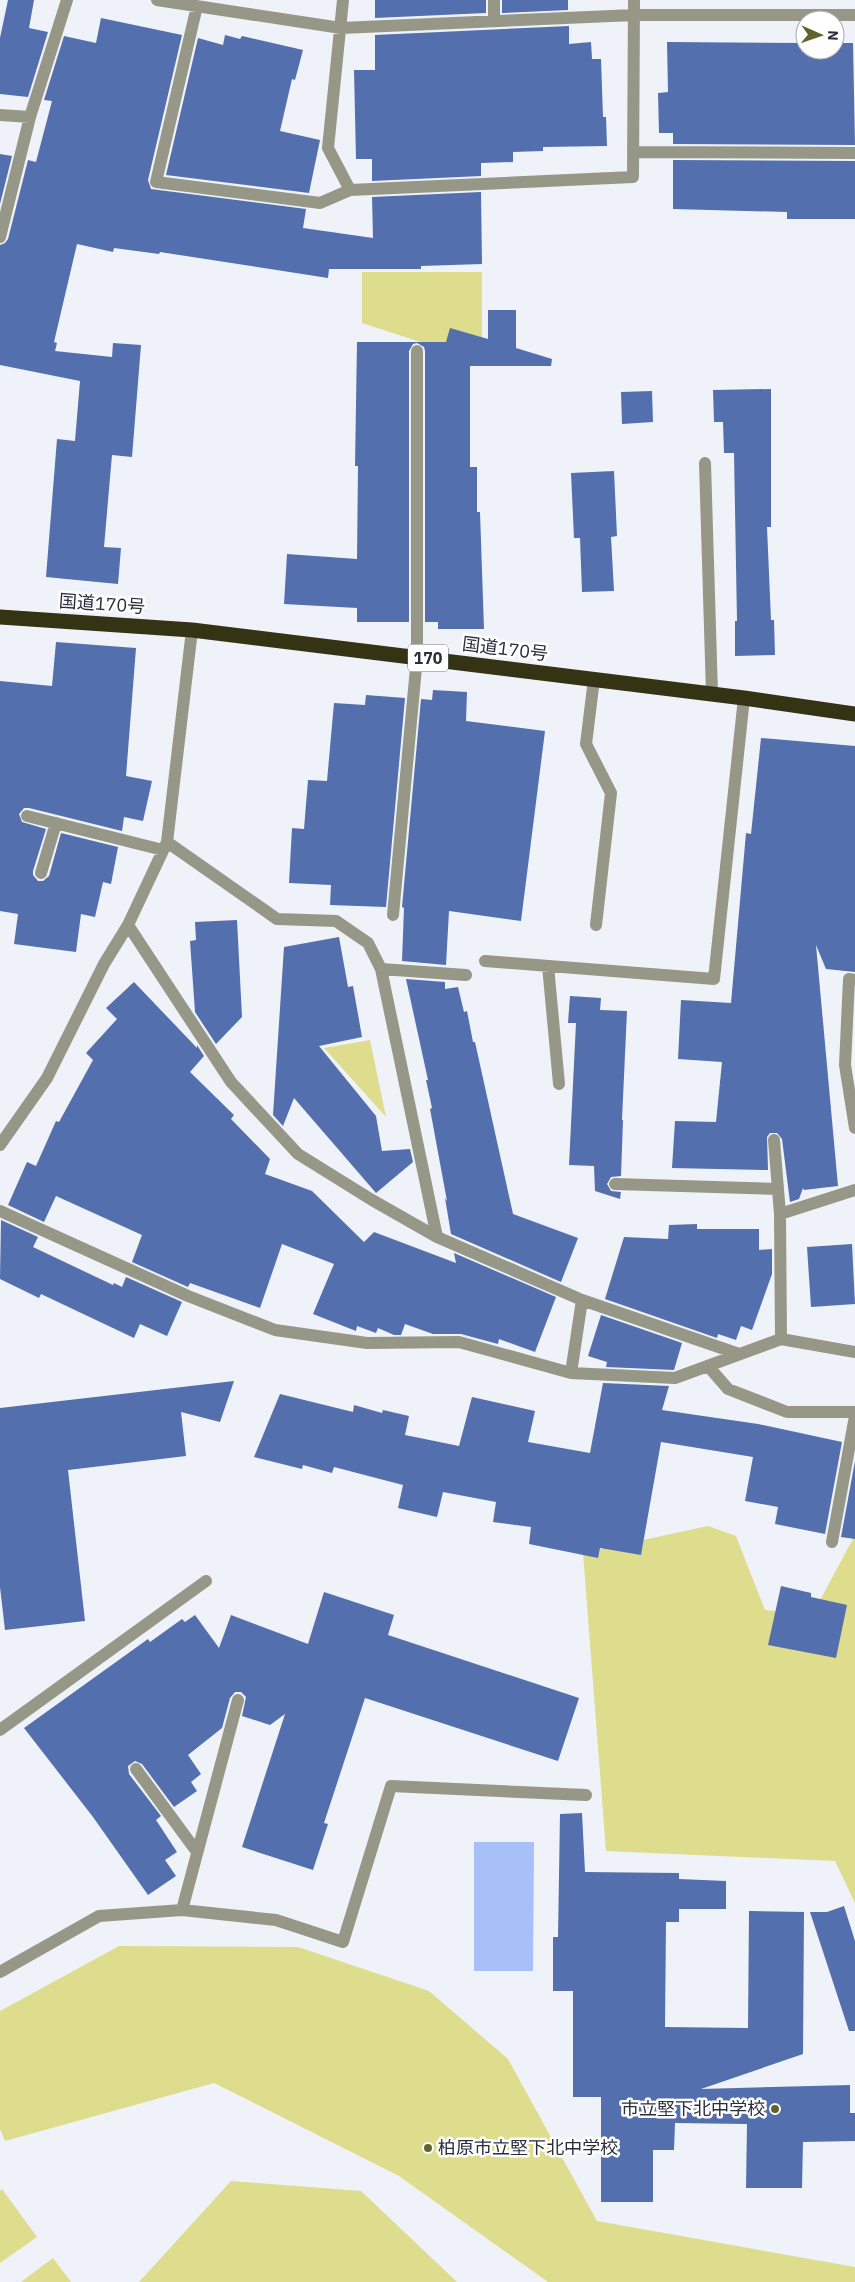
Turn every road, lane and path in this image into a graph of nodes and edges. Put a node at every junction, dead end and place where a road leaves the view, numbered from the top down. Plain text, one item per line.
1 (67, 0) edge
2 (157, 0) edge
3 (343, 0) edge
4 (494, 0) edge
5 (634, 0) edge
6 (197, 6) junction
7 (855, 15) edge
8 (634, 16) junction
9 (494, 21) junction
10 (341, 28) junction
11 (0, 115) edge
12 (30, 117) junction
13 (633, 152) junction
14 (855, 153) edge
15 (350, 190) junction
16 (0, 237) edge
17 (417, 351) dead end
18 (705, 463) dead end
19 (0, 617) edge
20 (192, 630) junction
21 (417, 657) junction
22 (594, 679) junction
23 (712, 694) junction
24 (744, 698) junction
25 (855, 714) edge
26 (27, 816) dead end
27 (56, 823) junction
28 (165, 846) junction
29 (41, 873) dead end
30 (393, 915) dead end
31 (128, 925) junction
32 (596, 925) dead end
33 (485, 961) dead end
34 (548, 966) junction
35 (381, 969) junction
36 (466, 975) dead end
37 (855, 980) edge
38 (559, 1084) dead end
39 (852, 1099) edge
40 (855, 1128) edge
41 (774, 1140) dead end
42 (0, 1145) edge
43 (615, 1184) dead end
44 (778, 1189) junction
45 (855, 1190) edge
46 (0, 1211) edge
47 (780, 1214) junction
48 (437, 1237) junction
49 (582, 1300) junction
50 (781, 1339) junction
51 (855, 1352) edge
52 (739, 1354) junction
53 (708, 1366) junction
54 (571, 1373) junction
55 (855, 1412) edge
56 (855, 1416) edge
57 (832, 1542) dead end
58 (206, 1581) dead end
59 (238, 1700) dead end
60 (0, 1730) edge
61 (136, 1769) dead end
62 (586, 1795) dead end
63 (197, 1852) junction
64 (182, 1910) junction
65 (0, 1972) edge

1 - 12 street
2 - 6 street
3 - 10 street
4 - 9 street
5 - 8 street
6 - 10 street
6 - 15 street
7 - 8 street
8 - 9 street
8 - 13 street
9 - 10 street
10 - 15 street
11 - 12 street
12 - 16 street
13 - 14 street
13 - 15 street
17 - 21 street
18 - 23 street
19 - 20 highway, 国道170号 / 170
20 - 21 highway, 国道170号 / 170
20 - 28 street
21 - 22 highway, 国道170号 / 170
21 - 30 street
22 - 23 highway, 国道170号 / 170
22 - 32 street
23 - 24 highway, 国道170号 / 170
24 - 25 highway, 国道170号 / 170
24 - 34 street
26 - 27 street
27 - 28 street
27 - 29 street
28 - 31 street
28 - 35 street
31 - 42 street
31 - 48 street
33 - 34 street
34 - 38 street
35 - 36 street
35 - 48 street
37 - 39 street
39 - 40 street
41 - 44 street
43 - 44 street
44 - 47 street
45 - 47 street
46 - 54 street
47 - 50 street
48 - 49 street
49 - 52 street
49 - 54 street
50 - 51 street
50 - 52 street
52 - 53 street
53 - 54 street
53 - 55 street
56 - 57 street
58 - 60 street
59 - 63 street
61 - 63 street
62 - 64 street
63 - 64 street
64 - 65 street

